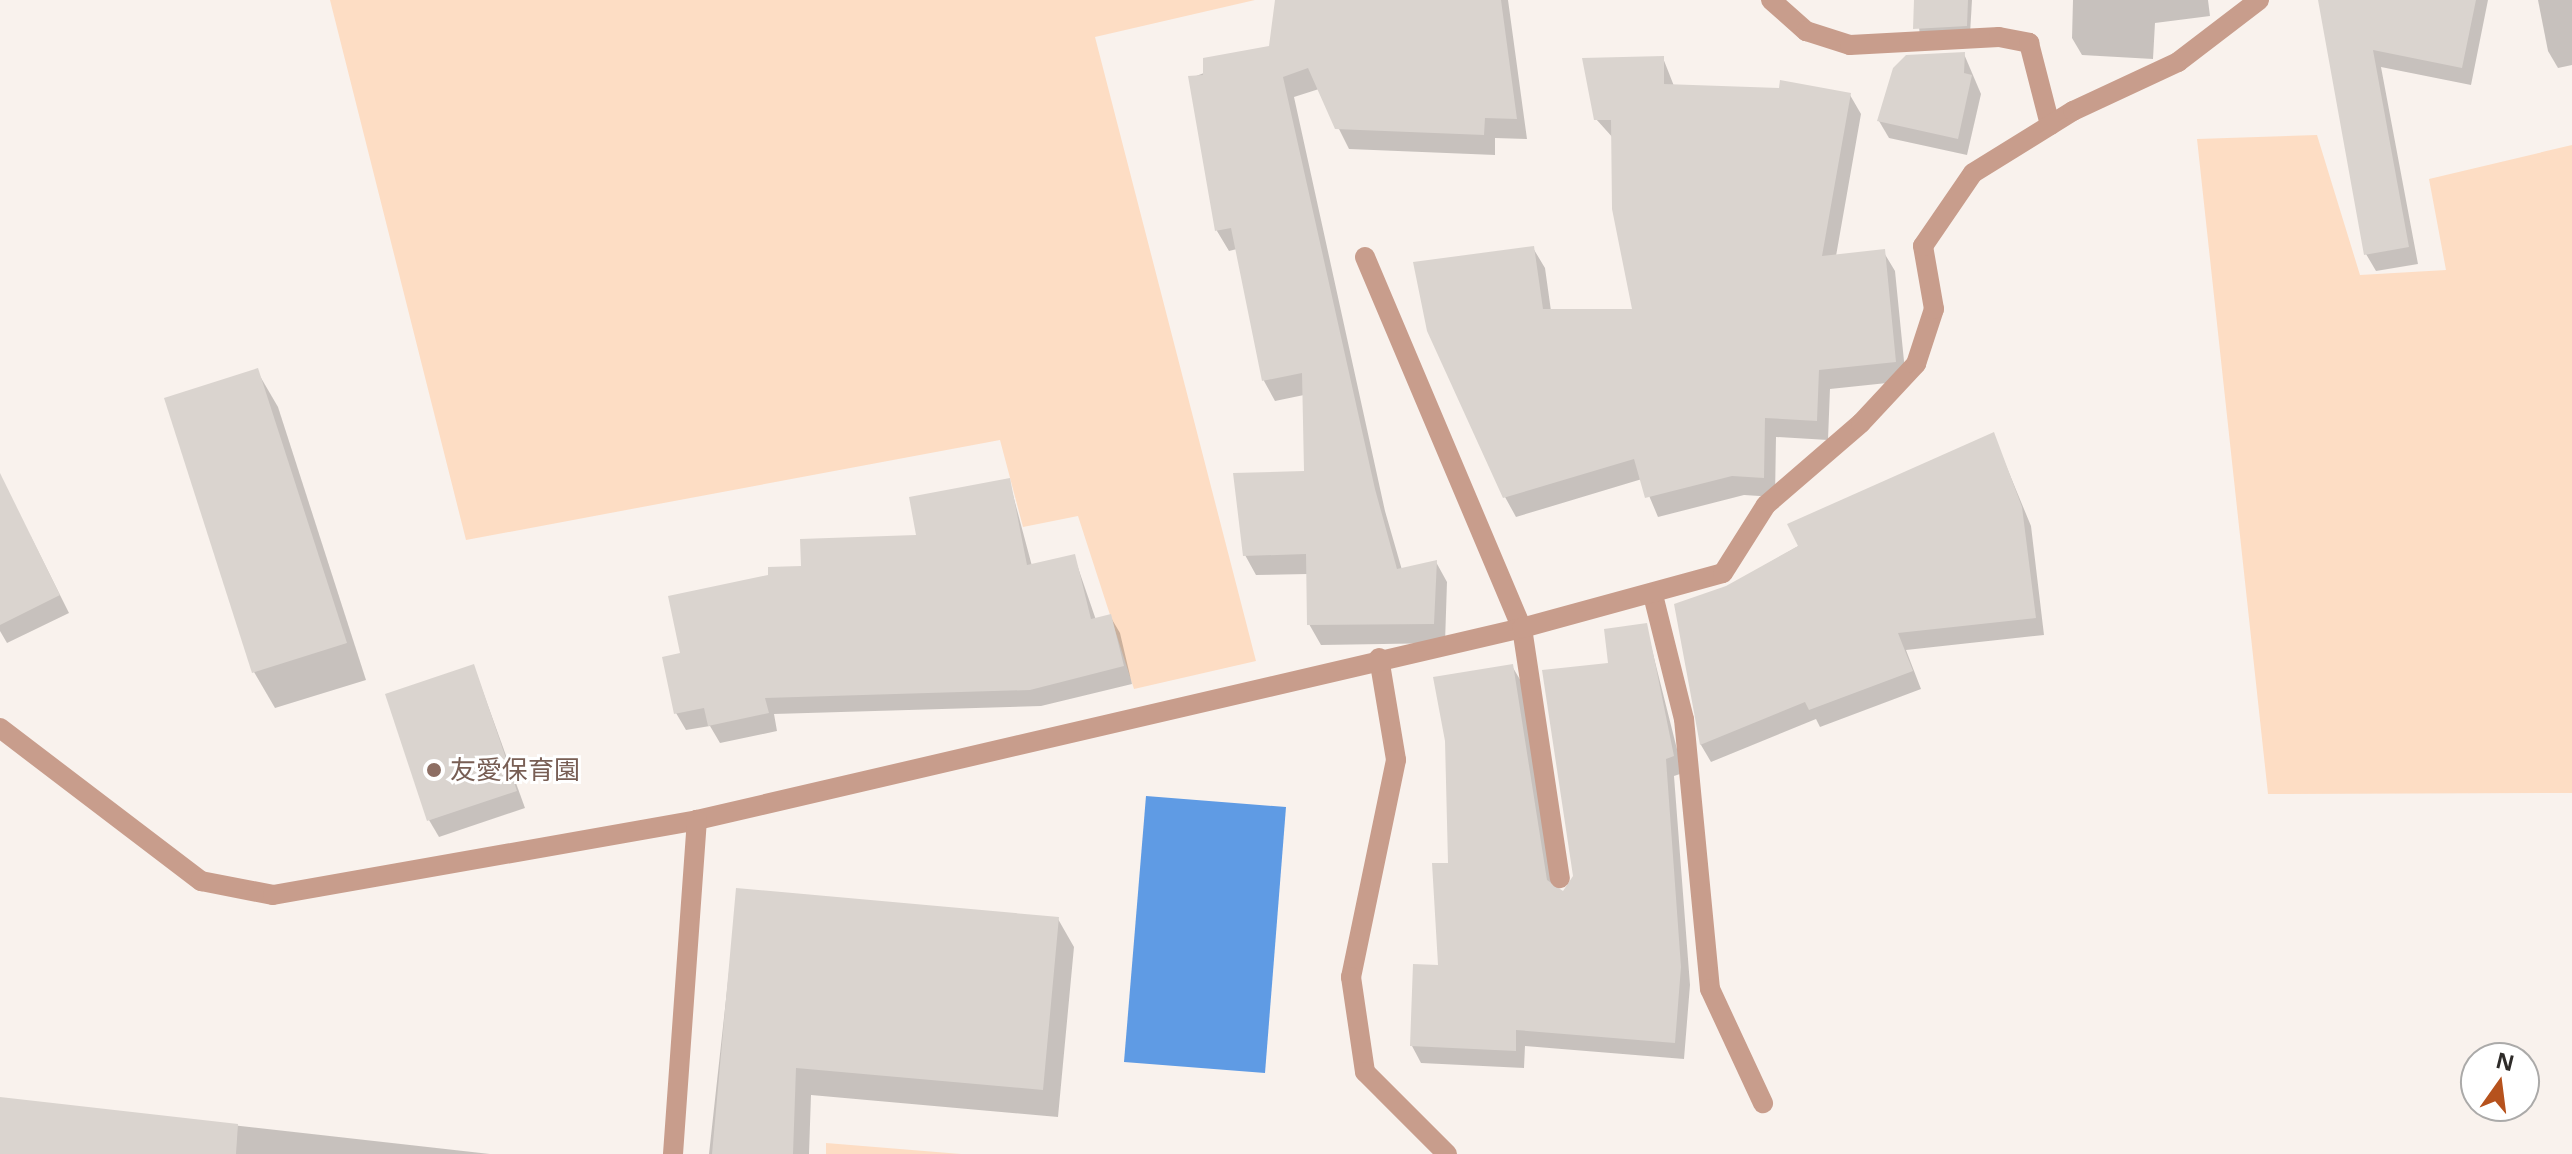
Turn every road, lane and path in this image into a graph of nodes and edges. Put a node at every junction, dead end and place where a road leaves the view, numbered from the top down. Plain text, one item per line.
1 (1771, 0) edge
2 (2259, 0) edge
3 (2050, 125) junction
4 (1365, 257) dead end
5 (1653, 595) junction
6 (1522, 628) junction
7 (1379, 658) junction
8 (0, 728) edge
9 (697, 820) junction
10 (1560, 878) dead end
11 (1763, 1103) dead end
12 (673, 1154) edge
13 (1447, 1154) edge

1 - 3 street
2 - 3 street
3 - 5 street
4 - 6 street
5 - 6 street
5 - 11 street
6 - 7 street
6 - 10 street
7 - 9 street
7 - 13 street
8 - 9 street
9 - 12 street

